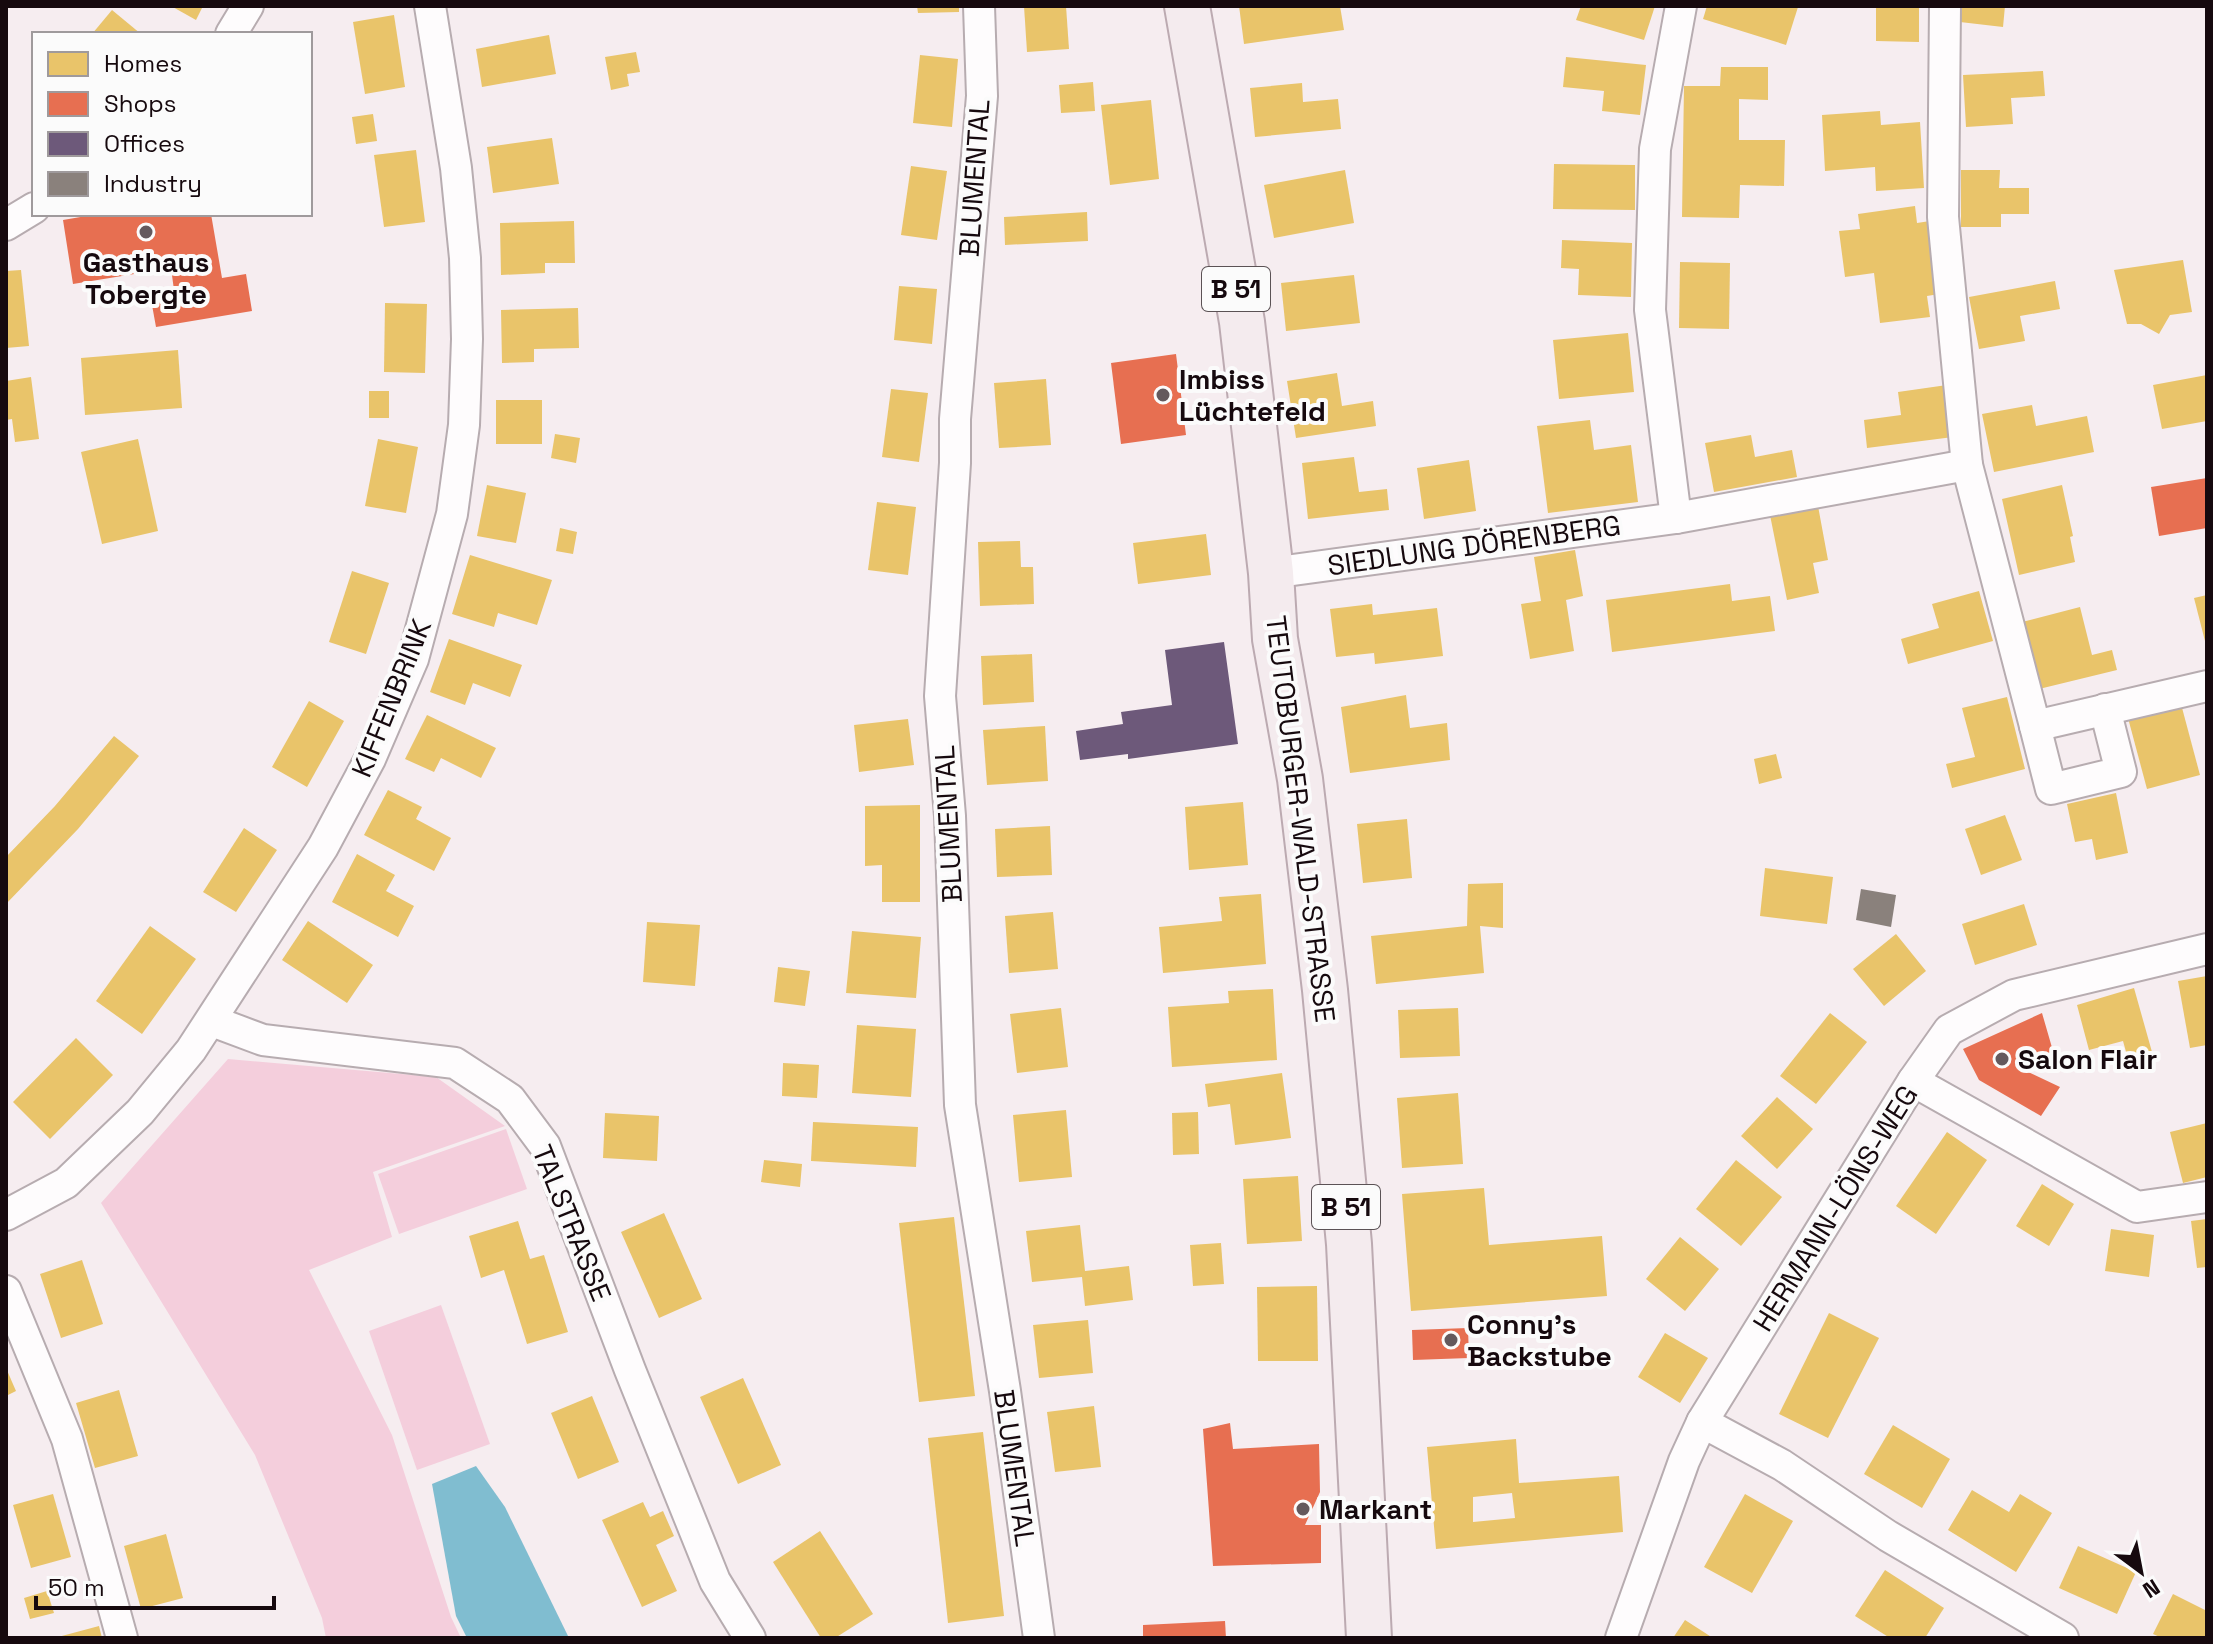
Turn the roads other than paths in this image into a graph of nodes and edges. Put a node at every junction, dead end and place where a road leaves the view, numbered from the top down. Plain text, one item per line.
1 (248, 6) edge
2 (430, 6) edge
3 (979, 6) edge
4 (1187, 6) edge
5 (1681, 6) edge
6 (1945, 6) edge
7 (232, 32) edge
8 (32, 209) edge
9 (6, 225) edge
10 (1967, 465) junction
11 (1676, 518) junction
12 (1271, 573) junction
13 (2207, 686) edge
14 (2105, 709) junction
15 (2035, 726) junction
16 (2207, 949) edge
17 (212, 1021) junction
18 (1913, 1081) junction
19 (2207, 1197) edge
20 (6, 1215) edge
21 (6, 1291) edge
22 (1702, 1422) junction
23 (122, 1638) edge
24 (750, 1638) edge
25 (1039, 1638) edge
26 (1369, 1638) edge
27 (1621, 1638) edge
28 (2063, 1638) edge

1 - 7 street
2 - 17 street, KIFFENBRINK
3 - 25 street, BLUMENTAL
4 - 12 main road, TEUTOBURGER-WALD-STRASSE / B 51
5 - 11 street
6 - 10 street
8 - 9 street
10 - 11 street, SIEDLUNG DÖRENBERG
10 - 15 street
11 - 12 street, SIEDLUNG DÖRENBERG
12 - 26 main road, TEUTOBURGER-WALD-STRASSE / B 51
13 - 14 street
14 - 15 street
14 - 15 street
16 - 18 street, HERMANN-LÖNS-WEG
17 - 20 street, KIFFENBRINK
17 - 24 street, TALSTRASSE
18 - 19 street
18 - 22 street, HERMANN-LÖNS-WEG
21 - 23 street
22 - 27 street, HERMANN-LÖNS-WEG
22 - 28 street

